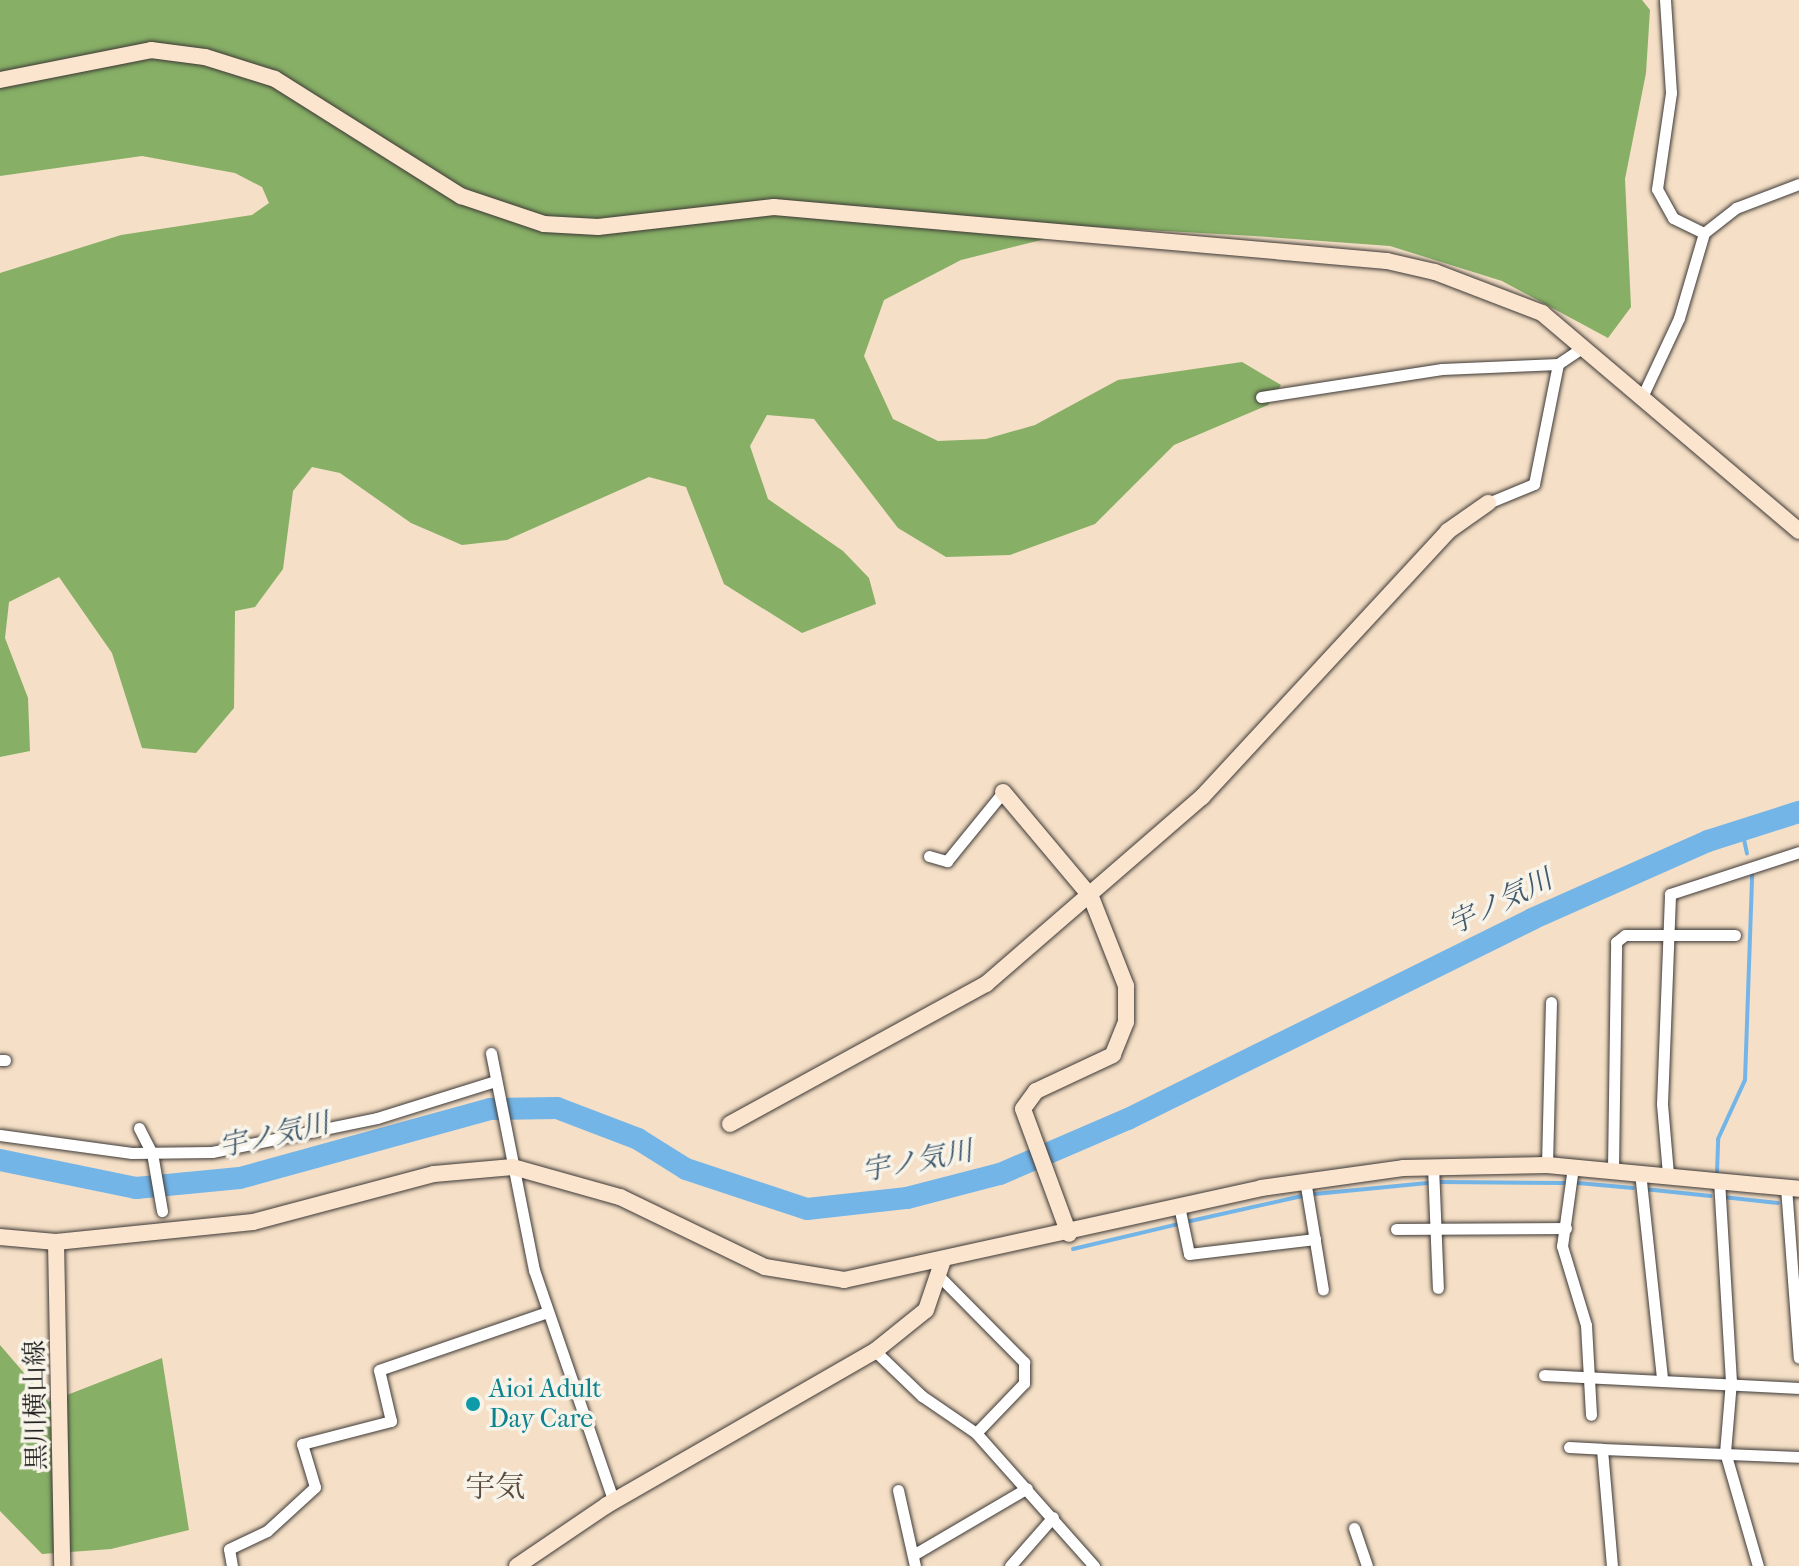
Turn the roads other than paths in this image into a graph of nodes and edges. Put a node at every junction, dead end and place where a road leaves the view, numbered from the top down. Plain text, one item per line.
1 (1665, 0) edge
2 (0, 80) edge
3 (1799, 184) edge
4 (1704, 233) junction
5 (1583, 347) junction
6 (1558, 364) junction
7 (1261, 397) dead end
8 (1642, 397) junction
9 (1488, 503) joint
10 (1799, 531) edge
11 (1003, 792) joint
12 (1799, 852) edge
13 (929, 856) dead end
14 (1091, 897) junction
15 (1665, 935) junction
16 (1735, 935) dead end
17 (1551, 1002) dead end
18 (491, 1053) dead end
19 (495, 1084) junction
20 (730, 1124) dead end
21 (139, 1128) dead end
22 (0, 1135) edge
23 (153, 1156) junction
24 (1547, 1165) junction
25 (1433, 1166) junction
26 (513, 1167) junction
27 (1573, 1167) junction
28 (1613, 1169) junction
29 (1640, 1172) junction
30 (1668, 1174) junction
31 (1305, 1180) junction
32 (1719, 1180) junction
33 (1792, 1188) edge
34 (1179, 1206) junction
35 (162, 1211) dead end
36 (1435, 1228) junction
37 (1566, 1228) junction
38 (1396, 1229) dead end
39 (1069, 1234) junction
40 (0, 1237) edge
41 (1315, 1239) junction
42 (56, 1242) junction
43 (941, 1270) junction
44 (1438, 1288) dead end
45 (1323, 1290) dead end
46 (547, 1312) junction
47 (875, 1351) junction
48 (1799, 1358) edge
49 (1544, 1375) dead end
50 (1593, 1376) junction
51 (1662, 1377) junction
52 (1731, 1381) junction
53 (1799, 1388) edge
54 (1591, 1415) dead end
55 (976, 1433) junction
56 (1569, 1447) dead end
57 (1602, 1449) junction
58 (1725, 1452) junction
59 (1799, 1457) edge
60 (1027, 1488) junction
61 (898, 1490) dead end
62 (614, 1502) junction
63 (1053, 1517) junction
64 (1354, 1528) dead end
65 (914, 1560) edge
66 (62, 1566) edge
67 (232, 1566) edge
68 (517, 1566) edge
69 (1010, 1566) edge
70 (1094, 1566) edge
71 (1367, 1566) edge
72 (1612, 1566) edge
73 (1758, 1566) edge

1 - 4 street
2 - 5 street
3 - 4 street
4 - 8 street
5 - 6 street
5 - 8 street
6 - 7 street
6 - 9 street
8 - 10 street
9 - 14 street
11 - 13 street
11 - 14 street
12 - 15 street
14 - 20 street
14 - 39 street
15 - 16 street
15 - 28 street
15 - 30 street
17 - 24 street
18 - 19 street
19 - 23 street
19 - 26 street
21 - 23 street
22 - 23 street
23 - 35 street
24 - 25 street
24 - 27 street
25 - 31 street
25 - 36 street
26 - 42 street
26 - 43 street
26 - 46 street
27 - 28 street
27 - 37 street
28 - 29 street
29 - 30 street
29 - 51 street
30 - 32 street
31 - 34 street
31 - 41 street
32 - 33 street
32 - 52 street
33 - 48 street
34 - 39 street
34 - 41 street
36 - 37 street
36 - 38 street
36 - 44 street
37 - 50 street
39 - 43 street
40 - 42 street
41 - 45 street
42 - 66 street, 黒川横山線
43 - 47 street
43 - 55 street
46 - 62 street
46 - 67 street
47 - 55 street
47 - 62 street
49 - 50 street
50 - 51 street
50 - 54 street
51 - 52 street
52 - 53 street
52 - 58 street
55 - 60 street
56 - 57 street
57 - 58 street
57 - 72 street
58 - 59 street
58 - 73 street
60 - 63 street
60 - 65 street
61 - 65 street
62 - 68 street
63 - 69 street
63 - 70 street
64 - 71 street

